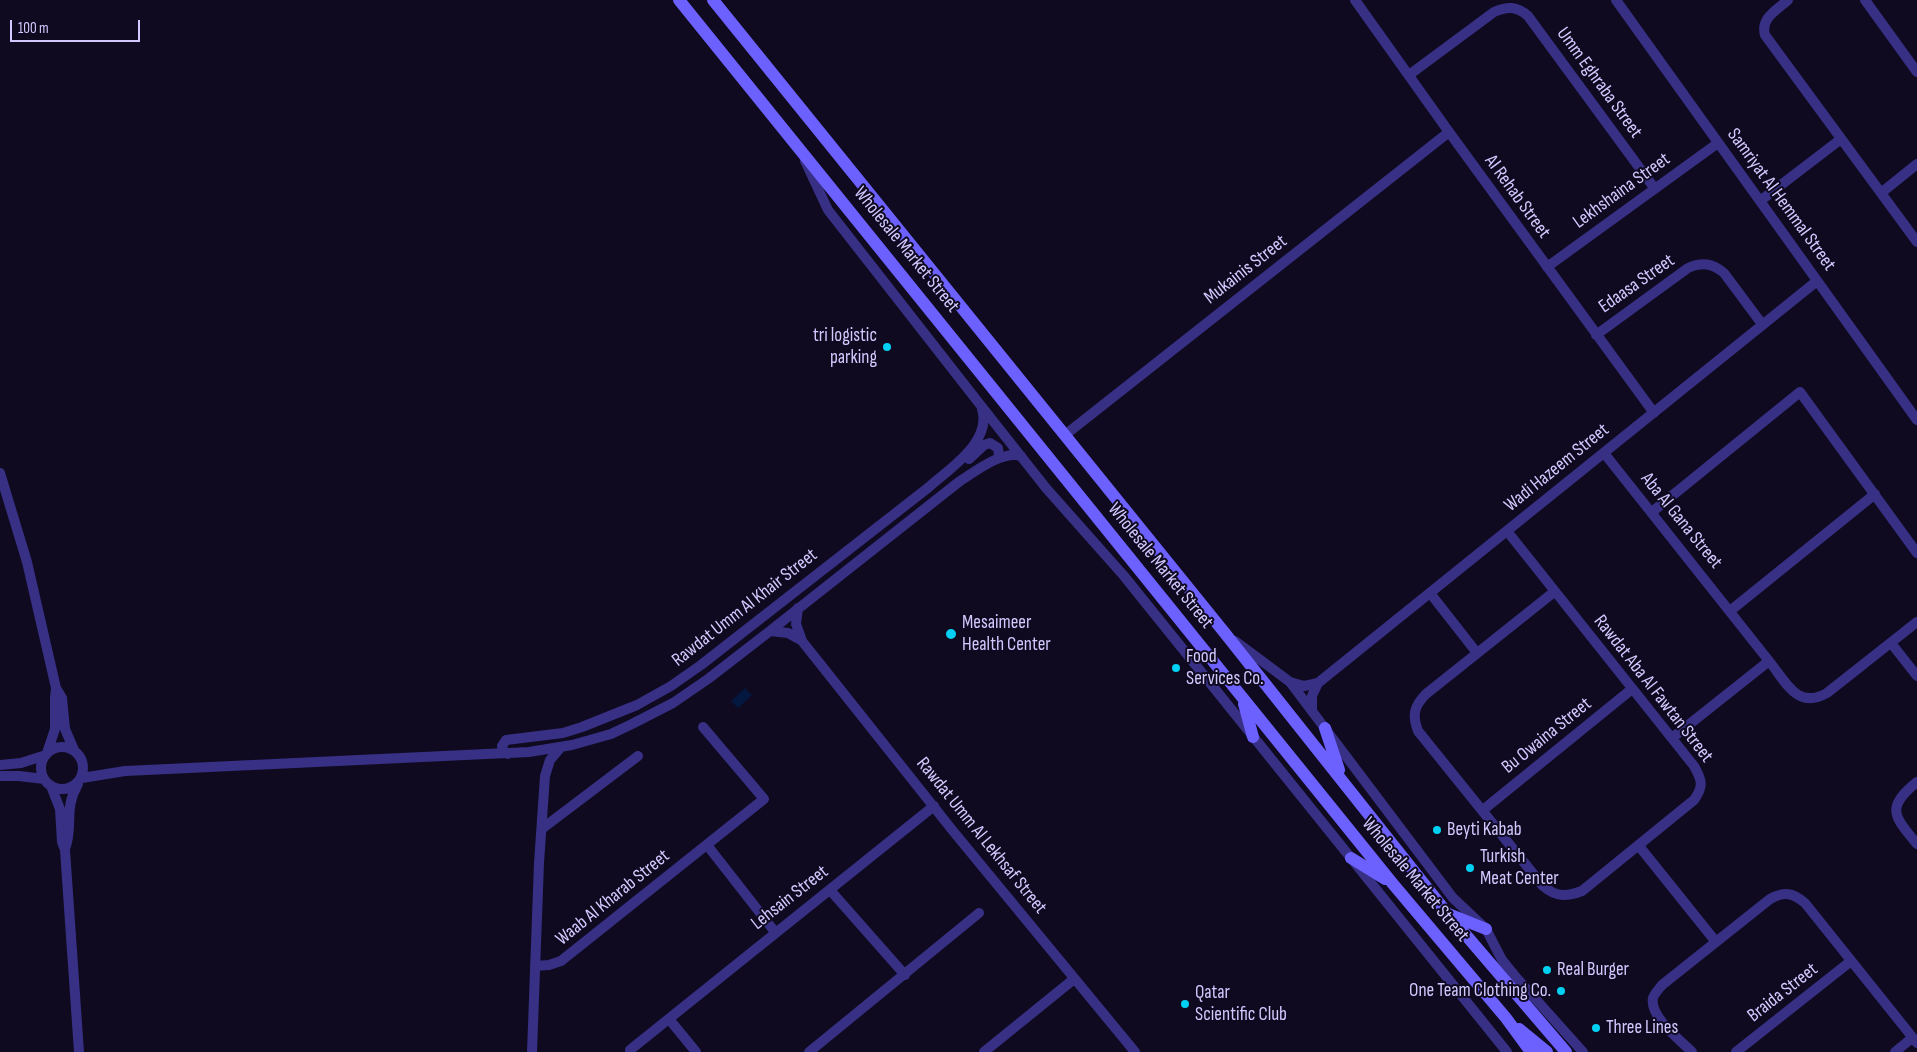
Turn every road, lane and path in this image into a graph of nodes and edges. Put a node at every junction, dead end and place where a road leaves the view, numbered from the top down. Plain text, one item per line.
1 (679, 0) edge
2 (713, 0) edge
3 (1355, 0) edge
4 (1788, 0) edge
5 (1865, 0) edge
6 (1618, 1) edge
7 (1917, 72) edge
8 (1409, 75) junction
9 (1449, 132) junction
10 (1840, 139) junction
11 (1718, 143) junction
12 (800, 148) junction
13 (1917, 164) edge
14 (1655, 189) junction
15 (1881, 193) junction
16 (1760, 201) junction
17 (1917, 242) edge
18 (1546, 267) junction
19 (1817, 281) junction
20 (1762, 324) junction
21 (1596, 335) junction
22 (982, 407) junction
23 (1654, 413) junction
24 (1917, 420) edge
25 (1065, 435) junction
26 (1604, 453) junction
27 (1021, 456) junction
28 (999, 457) junction
29 (0, 473) edge
30 (942, 475) junction
31 (1875, 494) junction
32 (1652, 512) junction
33 (1507, 531) junction
34 (1917, 553) edge
35 (1554, 592) junction
36 (1430, 593) junction
37 (798, 608) junction
38 (1730, 611) junction
39 (1917, 622) edge
40 (770, 631) junction
41 (1224, 632) junction
42 (802, 641) junction
43 (1891, 643) junction
44 (1477, 652) junction
45 (1769, 661) junction
46 (1917, 676) edge
47 (1290, 682) junction
48 (1318, 682) junction
49 (56, 688) junction
50 (1632, 689) junction
51 (1244, 699) junction
52 (1312, 711) junction
53 (703, 727) dead end
54 (1325, 728) junction
55 (1253, 737) junction
56 (1672, 738) junction
57 (561, 747) junction
58 (74, 750) junction
59 (528, 752) junction
60 (46, 754) junction
61 (508, 754) junction
62 (638, 756) dead end
63 (0, 765) edge
64 (0, 776) edge
65 (545, 776) junction
66 (1341, 777) junction
67 (80, 780) junction
68 (1917, 782) edge
69 (47, 783) junction
70 (934, 806) junction
71 (1483, 810) junction
72 (542, 828) junction
73 (1917, 844) edge
74 (707, 845) junction
75 (1639, 846) junction
76 (65, 850) junction
77 (1351, 858) junction
78 (1393, 884) junction
79 (830, 890) junction
80 (979, 913) dead end
81 (1448, 913) junction
82 (1486, 929) junction
83 (775, 932) junction
84 (1716, 942) junction
85 (1851, 961) junction
86 (535, 966) junction
87 (904, 975) junction
88 (1074, 979) junction
89 (1506, 1018) junction
90 (670, 1019) junction
91 (1915, 1041) edge
92 (630, 1050) dead end
93 (79, 1052) edge
94 (532, 1052) edge
95 (696, 1052) edge
96 (809, 1052) edge
97 (984, 1052) edge
98 (1135, 1052) edge
99 (1507, 1052) edge
100 (1531, 1052) edge
101 (1547, 1052) edge
102 (1566, 1052) edge
103 (1583, 1052) edge
104 (1692, 1052) edge
105 (1736, 1052) edge
106 (1895, 1052) edge

1 - 12 main road, Wholesale Market Street
2 - 25 main road, Wholesale Market Street
3 - 8 street, Al Rehab Street
4 - 10 street
5 - 7 street
6 - 11 street, Samriyat Al Hemmal Street
8 - 9 street, Al Rehab Street
8 - 14 street, Umm Eghraba Street
9 - 18 street, Al Rehab Street
9 - 25 street, Mukainis Street
10 - 15 street
10 - 16 street
11 - 14 street, Lekhshaina Street
11 - 16 street, Samriyat Al Hemmal Street
12 - 22 street, Wholesale Market Street
12 - 51 main road, Wholesale Market Street
13 - 15 street
14 - 18 street, Lekhshaina Street
15 - 17 street
16 - 19 street, Samriyat Al Hemmal Street
18 - 21 street, Al Rehab Street
19 - 20 street, Wadi Hazeem Street
19 - 24 street, Samriyat Al Hemmal Street
20 - 21 street, Edaasa Street
20 - 23 street, Wadi Hazeem Street
21 - 23 street, Al Rehab Street
22 - 27 street, Wholesale Market Street
22 - 30 street, Rawdat Umm Al Khair Street
23 - 26 street, Wadi Hazeem Street
25 - 41 main road, Wholesale Market Street
26 - 32 street, Aba Al Gana Street
26 - 33 street, Wadi Hazeem Street
27 - 28 street
27 - 55 street, Wholesale Market Street
28 - 30 street
28 - 37 street, Rawdat Umm Al Khair Street
29 - 49 street
30 - 61 street, Rawdat Umm Al Khair Street
31 - 32 street
31 - 34 street
31 - 38 street
32 - 38 street, Aba Al Gana Street
33 - 35 street, Rawdat Aba Al Fawtan Street
33 - 36 street, Wadi Hazeem Street
35 - 44 street, Rawdat Aba Al Fawtan Street
35 - 50 street, Rawdat Aba Al Fawtan Street
36 - 44 street
36 - 48 street, Wadi Hazeem Street
37 - 40 street, Rawdat Umm Al Khair Street
37 - 42 street, Rawdat Umm Al Lekhsaf Street
38 - 45 street, Aba Al Gana Street
39 - 43 street
40 - 42 street, Rawdat Umm Al Lekhsaf Street
40 - 57 street, Rawdat Umm Al Khair Street
41 - 47 street, Wholesale Market Street
41 - 66 main road, Wholesale Market Street
42 - 70 street, Rawdat Umm Al Lekhsaf Street
43 - 45 street, Aba Al Gana Street
43 - 46 street
44 - 71 street, Rawdat Aba Al Fawtan Street
45 - 56 street
47 - 48 street
47 - 52 street, Wholesale Market Street
48 - 52 street
49 - 58 street
49 - 60 street
50 - 56 street, Rawdat Aba Al Fawtan Street
50 - 71 street, Bu Owaina Street
51 - 55 main road
51 - 78 main road, Wholesale Market Street
52 - 54 street, Wholesale Market Street
53 - 74 street, Waab Al Kharab Street
54 - 66 main road
54 - 82 street, Wholesale Market Street
55 - 77 street, Wholesale Market Street
56 - 75 street, Rawdat Aba Al Fawtan Street
57 - 59 street, Rawdat Umm Al Khair Street
57 - 65 street
58 - 60 street
58 - 67 street
59 - 61 street, Rawdat Umm Al Khair Street
59 - 65 street
60 - 63 street
60 - 69 street
61 - 67 street
62 - 72 street
64 - 69 street
65 - 72 street
66 - 81 main road, Wholesale Market Street
67 - 69 street
67 - 76 street
68 - 73 street
69 - 76 street
70 - 79 street, Lehsain Street
70 - 88 street, Rawdat Umm Al Lekhsaf Street
71 - 75 street, Rawdat Aba Al Fawtan Street
72 - 86 street
74 - 83 street
74 - 86 street, Waab Al Kharab Street
75 - 84 street
76 - 93 street
77 - 78 main road
77 - 99 street, Wholesale Market Street
78 - 89 main road, Wholesale Market Street
79 - 83 street, Lehsain Street
79 - 87 street
80 - 87 street
81 - 82 main road
81 - 102 main road, Wholesale Market Street
82 - 103 street, Wholesale Market Street
83 - 90 street, Lehsain Street
84 - 85 street
84 - 104 street
85 - 91 street
85 - 105 street, Braida Street
86 - 94 street
87 - 96 street
88 - 97 street
88 - 98 street, Rawdat Umm Al Lekhsaf Street
89 - 100 main road, Wholesale Market Street
89 - 101 main road
90 - 92 street, Lehsain Street
90 - 95 street
91 - 106 street

